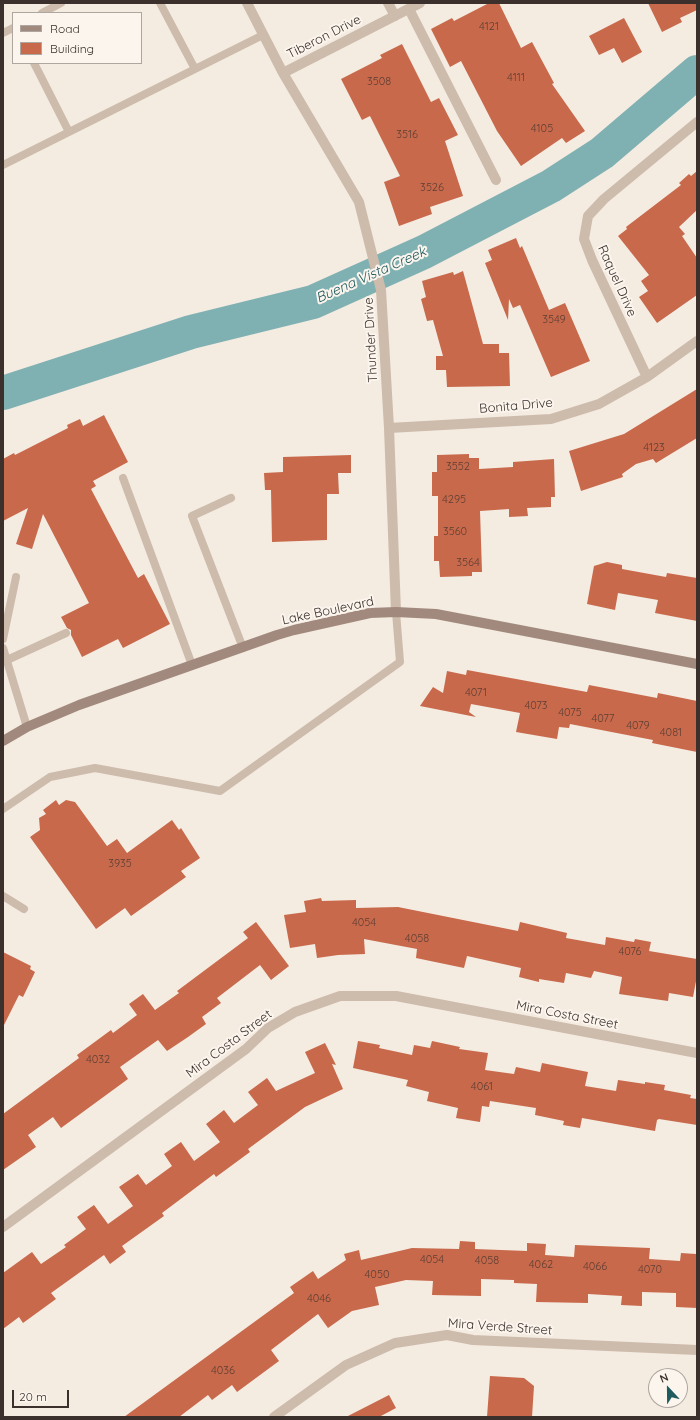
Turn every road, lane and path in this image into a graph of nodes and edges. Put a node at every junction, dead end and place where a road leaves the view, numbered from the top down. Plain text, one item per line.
1 (61, 3) edge
2 (160, 3) edge
3 (247, 3) edge
4 (388, 3) edge
5 (420, 3) edge
6 (409, 9) junction
7 (44, 12) edge
8 (396, 16) junction
9 (12, 28) edge
10 (3, 33) edge
11 (264, 35) junction
12 (35, 64) edge
13 (195, 70) junction
14 (283, 73) junction
15 (697, 122) edge
16 (69, 132) junction
17 (3, 165) edge
18 (496, 180) dead end
19 (697, 341) edge
20 (647, 377) junction
21 (389, 428) junction
22 (123, 478) dead end
23 (231, 498) dead end
24 (16, 577) dead end
25 (396, 612) junction
26 (66, 633) dead end
27 (3, 639) edge
28 (3, 648) edge
29 (243, 648) junction
30 (7, 660) junction
31 (697, 664) edge
32 (192, 665) junction
33 (27, 727) junction
34 (3, 741) edge
35 (3, 809) edge
36 (3, 896) edge
37 (24, 909) dead end
38 (697, 1053) edge
39 (3, 1227) edge
40 (697, 1350) edge
41 (274, 1417) edge

1 - 7 lane
2 - 13 lane
3 - 11 street, Thunder Drive
4 - 8 street
5 - 6 street, Tiberon Drive
6 - 8 street, Tiberon Drive
6 - 18 street
8 - 14 street, Tiberon Drive
9 - 10 lane
11 - 13 lane
11 - 14 street, Thunder Drive
12 - 16 lane
13 - 16 lane
14 - 21 street, Thunder Drive
15 - 20 street, Raquel Drive
16 - 17 lane
19 - 20 street, Bonita Drive
20 - 21 street, Bonita Drive
21 - 25 street, Thunder Drive
22 - 32 lane
23 - 29 lane
24 - 27 lane
25 - 29 main road, Lake Boulevard
25 - 31 main road, Lake Boulevard
25 - 35 lane
26 - 30 lane
28 - 30 lane
29 - 32 main road, Lake Boulevard
30 - 33 lane
32 - 33 main road, Lake Boulevard
33 - 34 main road, Lake Boulevard
36 - 37 lane
38 - 39 street, Mira Costa Street
40 - 41 street, Mira Verde Street

